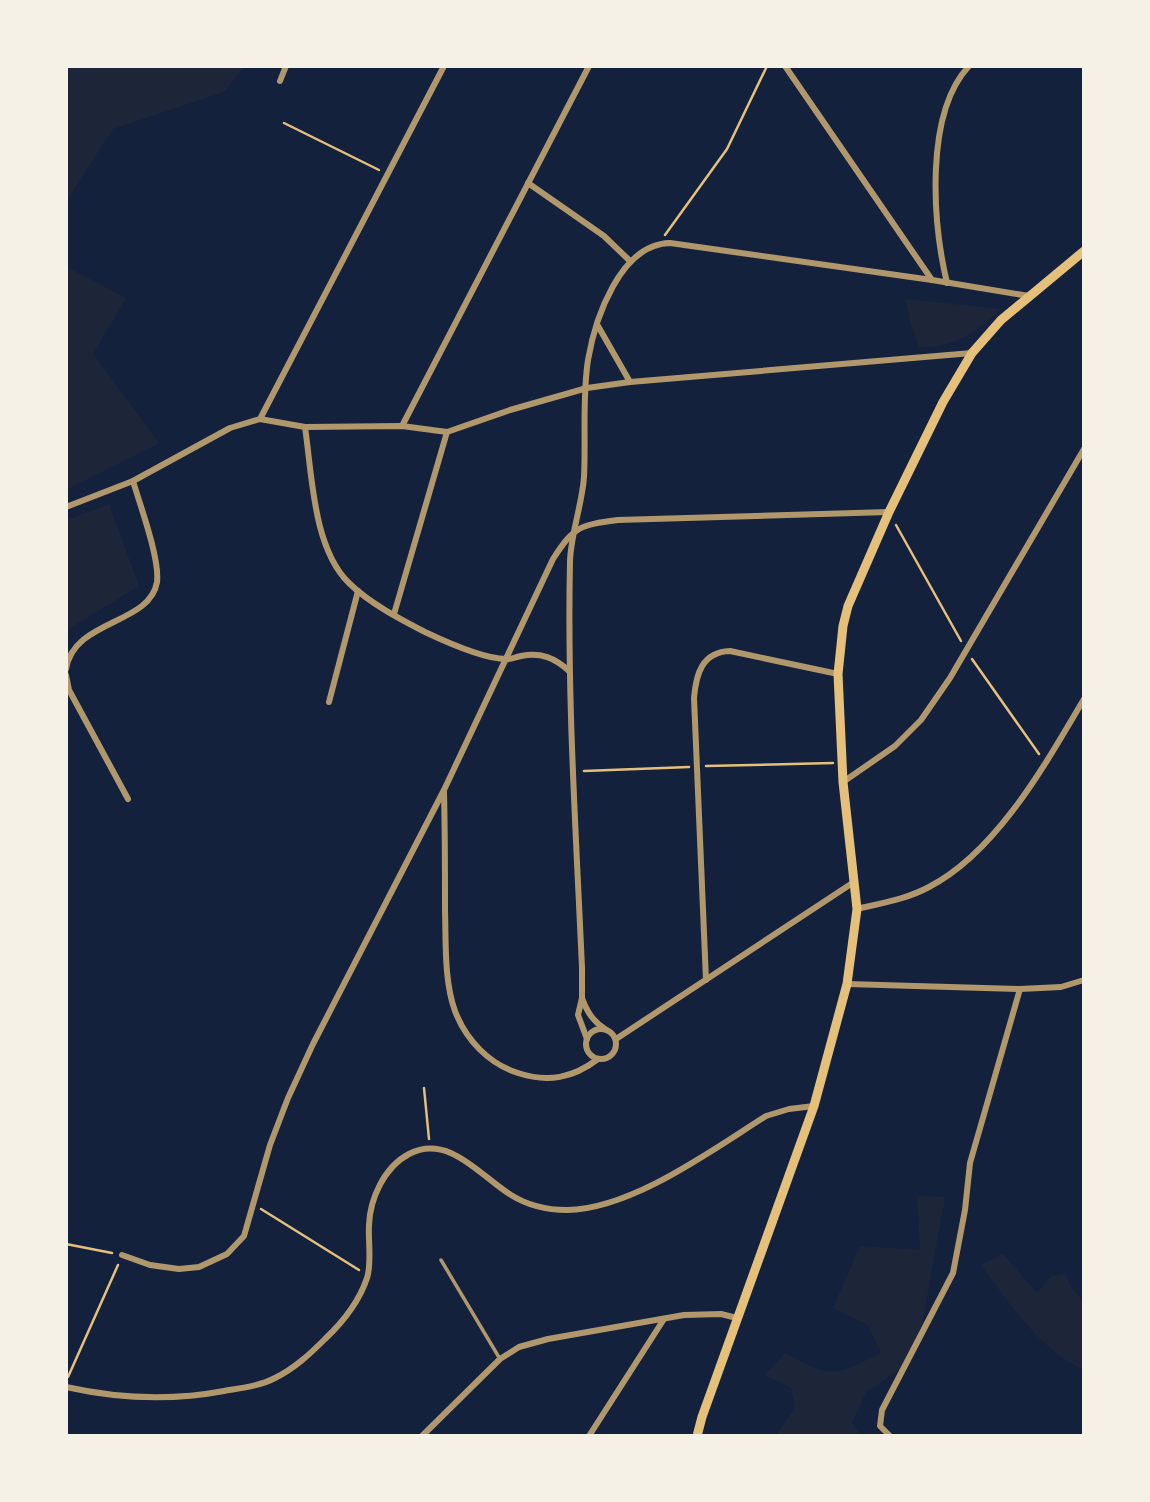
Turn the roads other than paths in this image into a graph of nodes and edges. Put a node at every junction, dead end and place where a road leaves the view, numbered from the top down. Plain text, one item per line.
1 (286, 66) edge
2 (444, 66) edge
3 (589, 66) edge
4 (785, 66) edge
5 (970, 66) edge
6 (280, 81) dead end
7 (528, 183) junction
8 (1083, 251) edge
9 (630, 261) junction
10 (932, 280) junction
11 (947, 283) junction
12 (1029, 296) junction
13 (598, 326) junction
14 (972, 353) junction
15 (630, 382) junction
16 (587, 388) junction
17 (260, 419) junction
18 (401, 426) junction
19 (305, 427) junction
20 (447, 432) junction
21 (1083, 449) edge
22 (133, 481) junction
23 (66, 507) edge
24 (889, 512) junction
25 (576, 529) junction
26 (358, 592) junction
27 (394, 614) junction
28 (506, 660) junction
29 (66, 669) edge
30 (569, 671) junction
31 (838, 674) junction
32 (66, 675) edge
33 (1083, 699) edge
34 (329, 702) dead end
35 (843, 782) junction
36 (444, 790) junction
37 (128, 799) dead end
38 (854, 882) junction
39 (857, 909) junction
40 (706, 980) junction
41 (1083, 980) edge
42 (847, 984) junction
43 (1020, 989) junction
44 (582, 998) junction
45 (606, 1030) junction
46 (587, 1039) junction
47 (615, 1039) junction
48 (598, 1059) junction
49 (814, 1106) junction
50 (122, 1255) road end
51 (441, 1260) dead end
52 (737, 1318) junction
53 (664, 1319) junction
54 (500, 1359) junction
55 (66, 1387) edge
56 (422, 1436) edge
57 (589, 1436) edge
58 (697, 1436) edge
59 (890, 1436) edge

1 - 6 street
2 - 17 street
3 - 7 street
4 - 10 street
5 - 11 street
7 - 9 street
7 - 18 street
8 - 12 main road
9 - 10 street
9 - 13 street
10 - 11 street
11 - 12 street
12 - 14 main road
13 - 15 street
13 - 16 street
14 - 15 street
14 - 24 main road
15 - 16 street
16 - 20 street
16 - 25 street
17 - 19 street
17 - 22 street
18 - 19 street
18 - 20 street
19 - 26 street
20 - 27 street
21 - 35 street
22 - 23 street
22 - 29 street
24 - 25 street
24 - 31 main road
25 - 28 street
25 - 30 street
26 - 27 street
26 - 34 street
27 - 28 street
28 - 30 street
28 - 36 street
30 - 44 street
31 - 35 main road
31 - 40 street
32 - 37 street
33 - 39 street
35 - 38 main road
36 - 48 street
36 - 50 street
38 - 39 main road
38 - 40 street
39 - 42 main road
40 - 47 street
41 - 43 street
42 - 43 street
42 - 49 main road
43 - 59 street
44 - 45 street
44 - 46 street
45 - 46 street
45 - 47 street
46 - 48 street
47 - 48 street
49 - 52 main road
49 - 55 street
51 - 54 lane
52 - 53 street
52 - 58 main road
53 - 54 street
53 - 57 street
54 - 56 street

